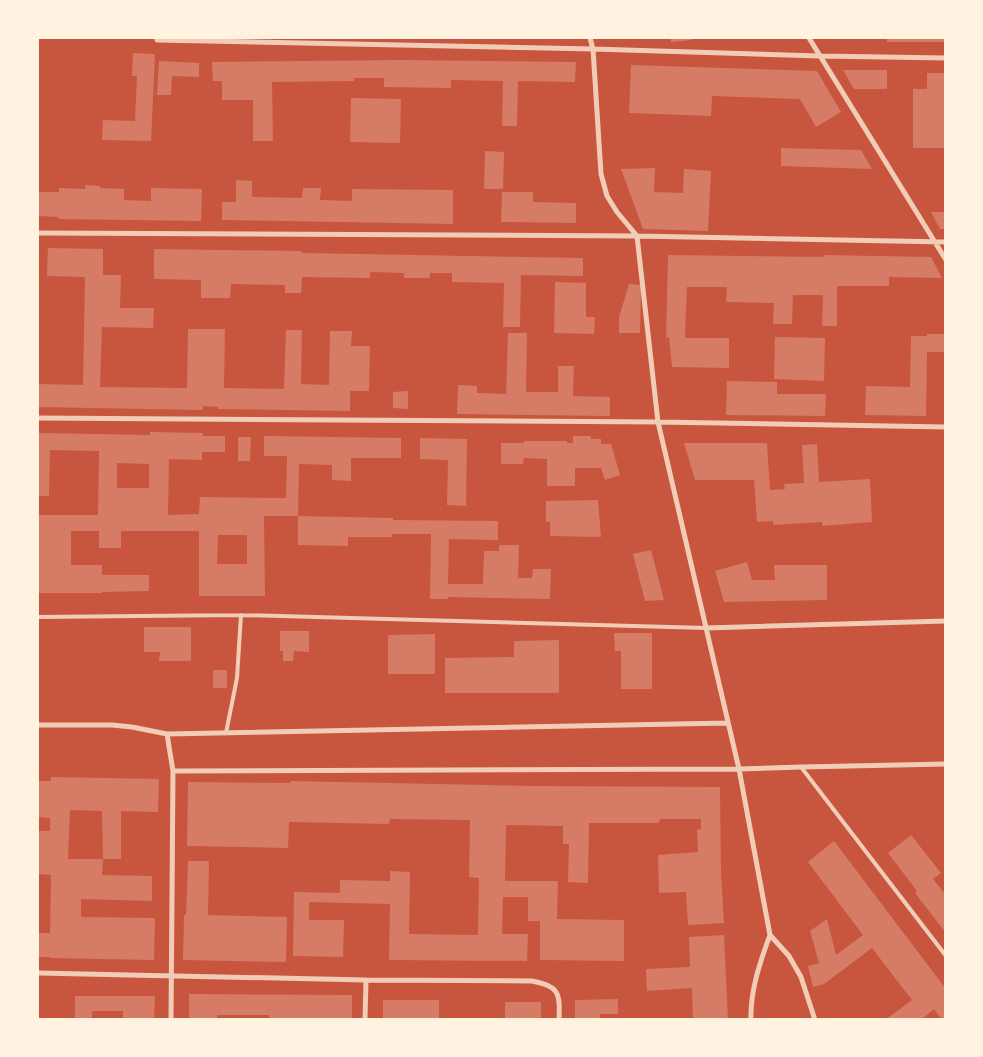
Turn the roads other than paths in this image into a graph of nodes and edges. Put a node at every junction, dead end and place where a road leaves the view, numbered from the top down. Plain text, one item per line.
1 (590, 38) edge
2 (809, 38) edge
3 (157, 40) dead end
4 (593, 49) junction
5 (820, 56) junction
6 (946, 58) edge
7 (38, 233) edge
8 (637, 236) junction
9 (935, 242) junction
10 (946, 242) edge
11 (946, 260) edge
12 (38, 418) edge
13 (658, 422) junction
14 (946, 427) edge
15 (241, 615) junction
16 (38, 617) edge
17 (946, 620) edge
18 (706, 628) junction
19 (728, 723) junction
20 (38, 725) edge
21 (226, 732) junction
22 (167, 734) junction
23 (946, 764) edge
24 (801, 767) junction
25 (739, 769) junction
26 (173, 771) junction
27 (770, 936) junction
28 (946, 956) edge
29 (38, 973) edge
30 (172, 976) junction
31 (366, 980) junction
32 (171, 1020) edge
33 (365, 1020) edge
34 (559, 1020) edge
35 (751, 1020) edge
36 (814, 1020) edge

1 - 4 street
2 - 5 street
3 - 4 street
4 - 5 street
4 - 8 street
5 - 6 street
5 - 9 street
7 - 8 street
8 - 9 street
8 - 13 street
9 - 10 street
9 - 11 street
12 - 13 street
13 - 14 street
13 - 18 street
15 - 16 lane
15 - 18 lane
15 - 21 lane
17 - 18 street
18 - 19 street
19 - 21 street
19 - 25 street
20 - 22 street
21 - 22 street
22 - 26 street
23 - 24 street
24 - 25 street
24 - 28 lane
25 - 26 street
25 - 27 street
26 - 30 street
27 - 35 street
27 - 36 street
29 - 30 street
30 - 31 street
30 - 32 street
31 - 33 street
31 - 34 street

